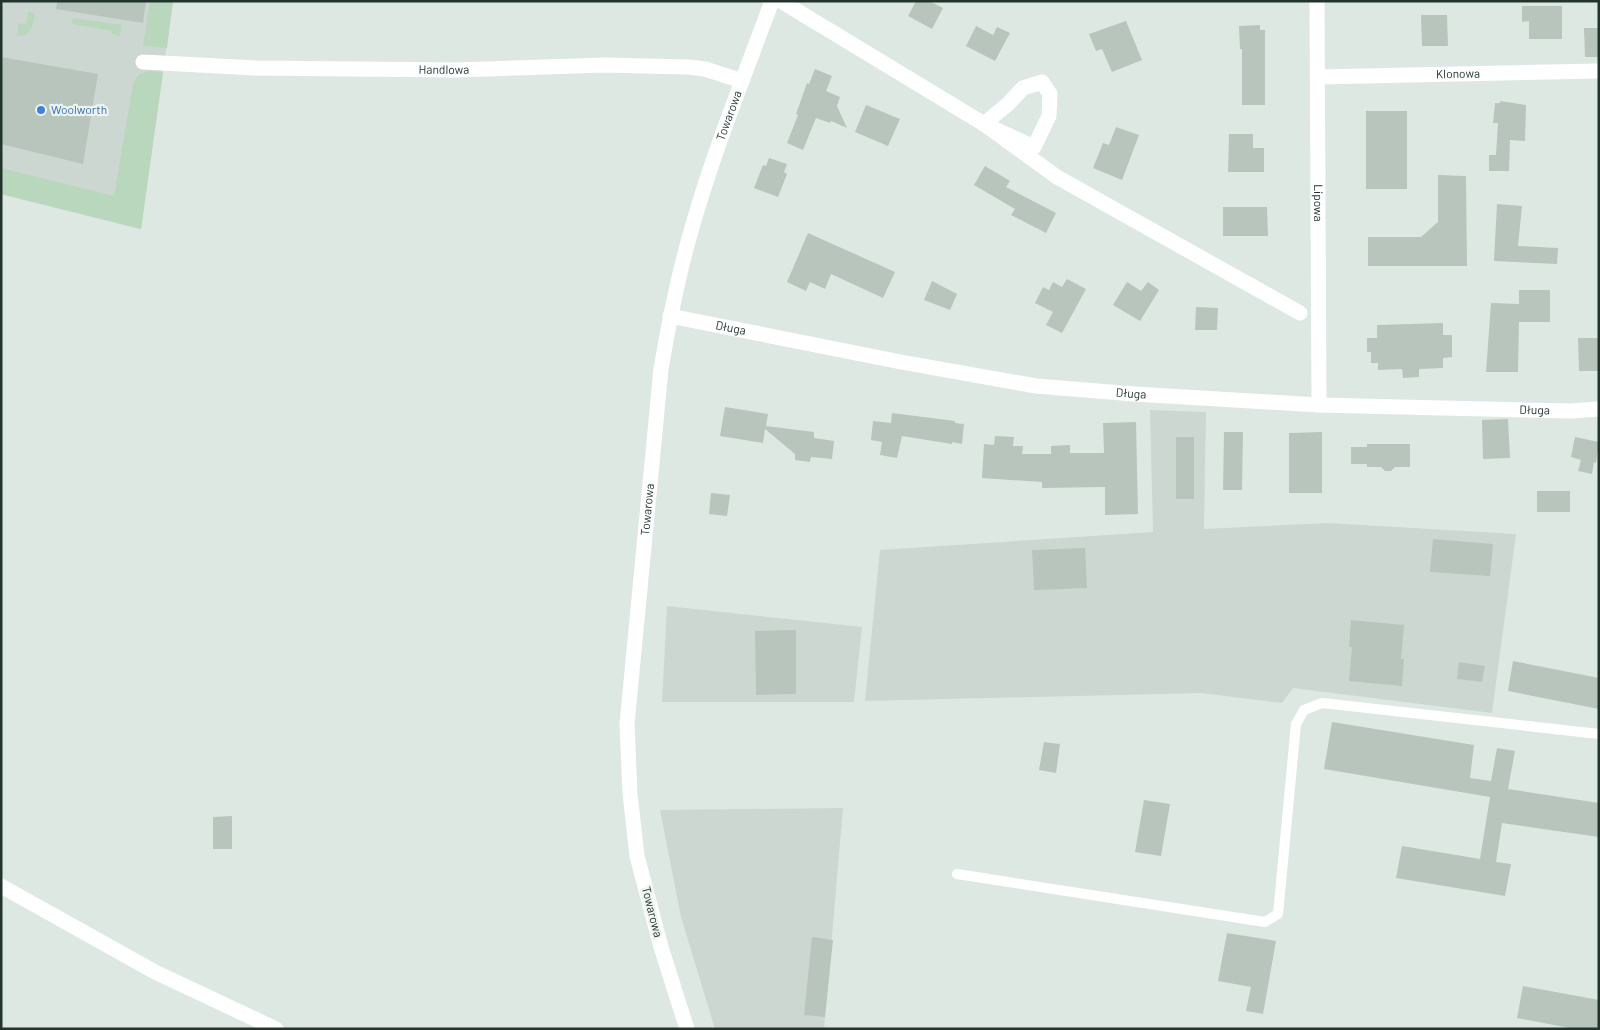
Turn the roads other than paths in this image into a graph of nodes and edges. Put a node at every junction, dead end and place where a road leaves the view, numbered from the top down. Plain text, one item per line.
1 (772, 1) edge
2 (781, 1) edge
3 (1317, 1) edge
4 (143, 62) dead end
5 (1599, 71) edge
6 (1318, 77) junction
7 (742, 81) junction
8 (984, 124) junction
9 (1300, 313) dead end
10 (670, 316) junction
11 (1320, 405) junction
12 (1599, 409) edge
13 (1599, 734) edge
14 (957, 874) dead end
15 (1, 886) edge
16 (276, 1029) edge
17 (687, 1029) edge

1 - 7 street, Towarowa
2 - 8 street
3 - 6 street, Lipowa
4 - 7 street, Handlowa
5 - 6 street, Klonowa
6 - 11 street, Lipowa
7 - 10 street, Towarowa
8 - 8 street
8 - 9 street
10 - 11 street, Długa
10 - 17 street, Towarowa
11 - 12 street, Długa
13 - 14 lane
15 - 16 street

